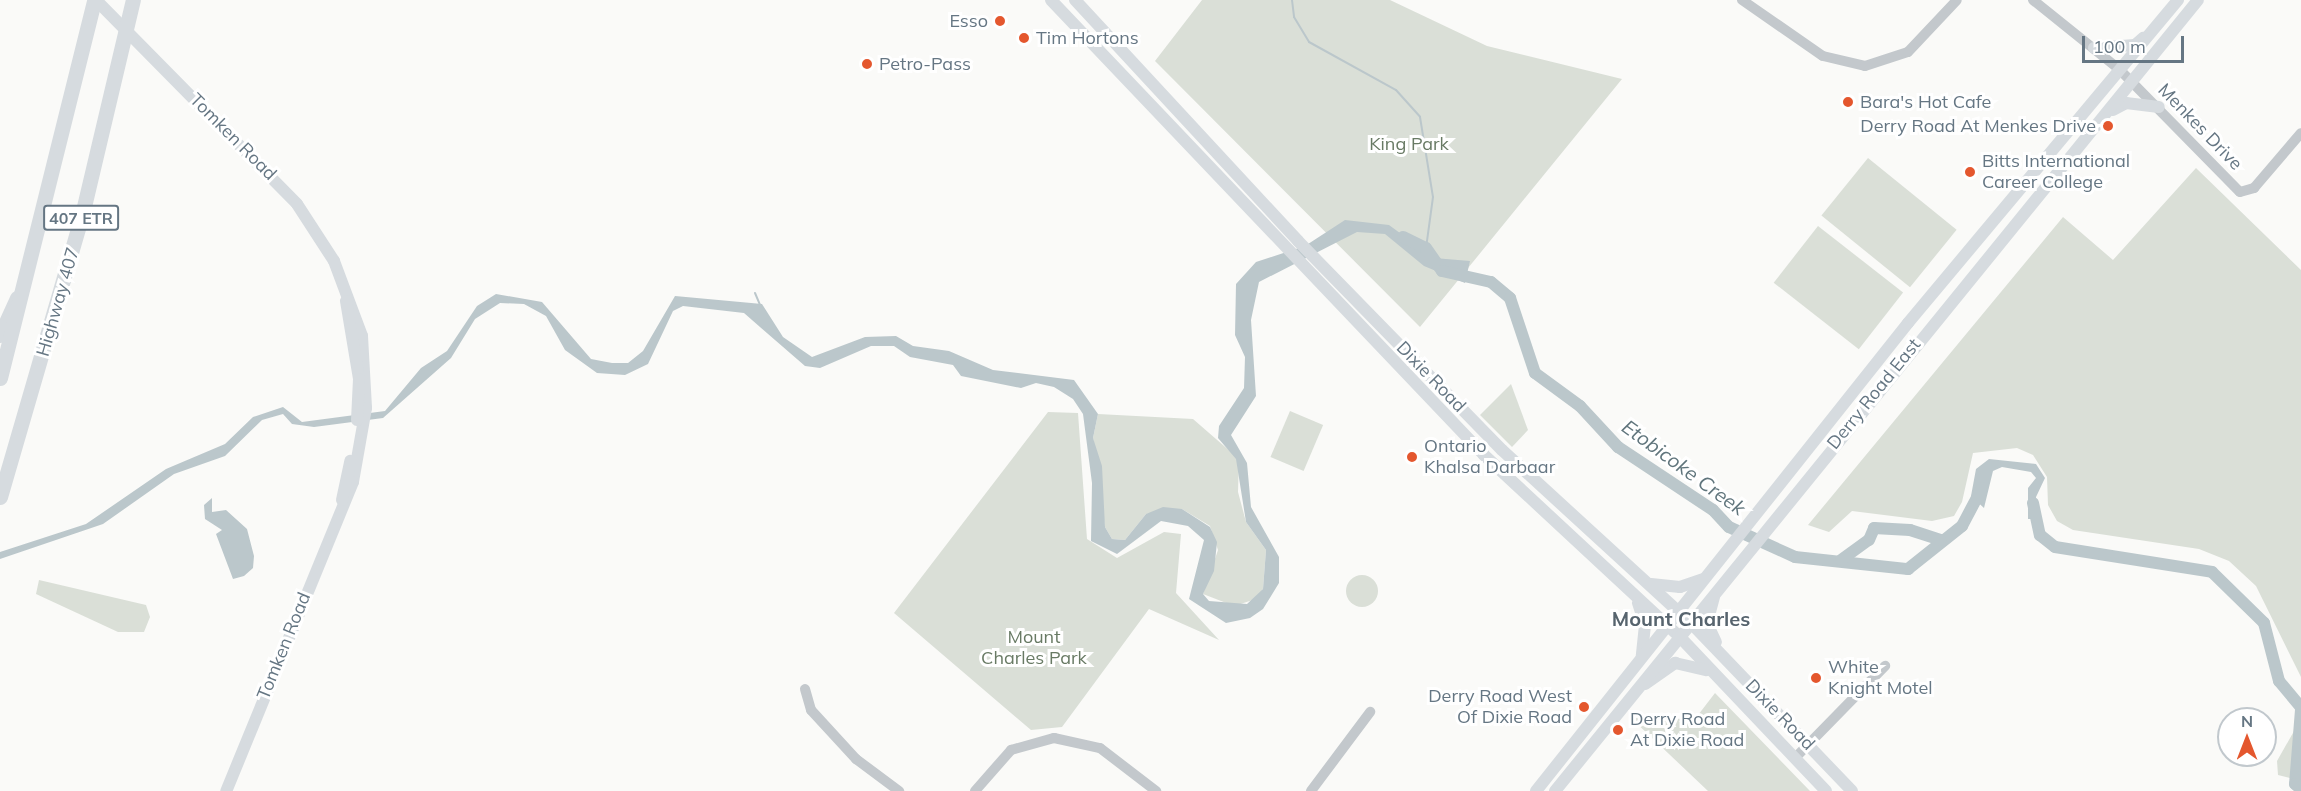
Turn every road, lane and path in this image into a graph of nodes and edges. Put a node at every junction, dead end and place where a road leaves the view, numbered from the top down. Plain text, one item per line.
1 (95, 0) edge
2 (133, 0) edge
3 (1051, 0) edge
4 (1075, 0) edge
5 (1742, 0) edge
6 (1957, 0) edge
7 (2033, 0) edge
8 (2178, 0) edge
9 (2198, 0) edge
10 (2155, 28) junction
11 (2094, 48) junction
12 (2120, 70) junction
13 (2132, 81) junction
14 (2159, 107) junction
15 (2104, 115) junction
16 (2301, 133) edge
17 (26, 286) junction
18 (1908, 323) junction
19 (1923, 334) junction
20 (0, 335) edge
21 (0, 378) edge
22 (0, 497) edge
23 (1704, 579) junction
24 (1649, 584) junction
25 (1718, 588) junction
26 (1636, 599) junction
27 (1679, 611) junction
28 (1690, 622) junction
29 (1666, 627) junction
30 (1678, 635) junction
31 (1717, 650) junction
32 (1641, 658) junction
33 (1885, 666) dead end
34 (1713, 673) junction
35 (1638, 687) junction
36 (805, 689) dead end
37 (1370, 712) dead end
38 (1809, 744) junction
39 (1795, 758) junction
40 (226, 791) edge
41 (899, 791) edge
42 (975, 791) edge
43 (1156, 791) edge
44 (1311, 791) edge
45 (1536, 791) edge
46 (1555, 791) edge
47 (1826, 791) edge
48 (1852, 791) edge

1 - 17 highway, Highway 407 / 407 ETR
1 - 40 main road, Tomken Road
2 - 22 highway, Highway 407 / 407 ETR
3 - 26 main road, Dixie Road
4 - 24 main road, Dixie Road
5 - 6 street
7 - 11 street, Menkes Drive
8 - 10 main road, Derry Road East
9 - 13 main road, Derry Road East
10 - 11 main road
10 - 12 main road, Derry Road East
11 - 12 street, Menkes Drive
12 - 13 street, Menkes Drive
12 - 18 main road, Derry Road East
13 - 14 street, Menkes Drive
13 - 15 main road, Derry Road East
14 - 15 main road
14 - 16 street, Menkes Drive
15 - 19 main road, Derry Road East
17 - 20 highway
17 - 21 highway, Highway 407 / 407 ETR
18 - 19 main road
18 - 23 main road, Derry Road East
19 - 25 main road, Derry Road East
23 - 24 main road
23 - 27 main road, Derry Road East
24 - 27 main road, Dixie Road
25 - 28 main road, Derry Road East
25 - 31 main road
26 - 29 main road, Dixie Road
26 - 32 main road
27 - 28 main road, Dixie Road
27 - 29 main road, Derry Road East
28 - 30 main road, Derry Road East
28 - 31 main road, Dixie Road
29 - 30 main road, Dixie Road
29 - 32 main road, Derry Road East
30 - 34 main road, Dixie Road
30 - 35 main road, Derry Road East
31 - 38 main road, Dixie Road
32 - 45 main road, Derry Road East
33 - 38 street
34 - 35 main road
34 - 39 main road, Dixie Road
35 - 46 main road, Derry Road East
36 - 41 street
37 - 44 street
38 - 39 street
38 - 48 main road, Dixie Road
39 - 47 main road, Dixie Road
42 - 43 street

